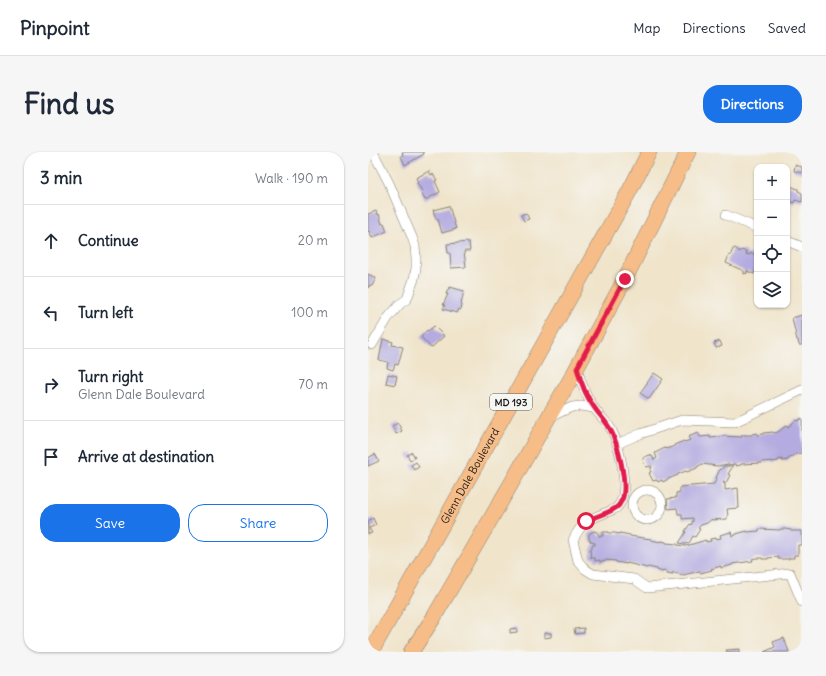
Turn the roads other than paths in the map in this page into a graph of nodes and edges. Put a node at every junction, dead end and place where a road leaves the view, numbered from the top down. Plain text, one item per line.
1 (373, 152) edge
2 (649, 152) edge
3 (688, 152) edge
4 (726, 215) dead end
5 (754, 227) edge
6 (790, 242) edge
7 (802, 246) edge
8 (372, 345) dead end
9 (577, 368) junction
10 (802, 390) edge
11 (594, 408) junction
12 (548, 418) junction
13 (617, 444) junction
14 (623, 498) junction
15 (632, 501) dead end
16 (802, 602) edge
17 (371, 652) edge
18 (411, 652) edge

1 - 8 street
2 - 17 main road, Glenn Dale Boulevard / MD 193
3 - 9 main road
4 - 5 street
6 - 7 street
9 - 11 street
9 - 12 main road
10 - 13 street
11 - 12 street
11 - 13 street
12 - 18 main road
13 - 14 street
14 - 15 street
14 - 16 street

